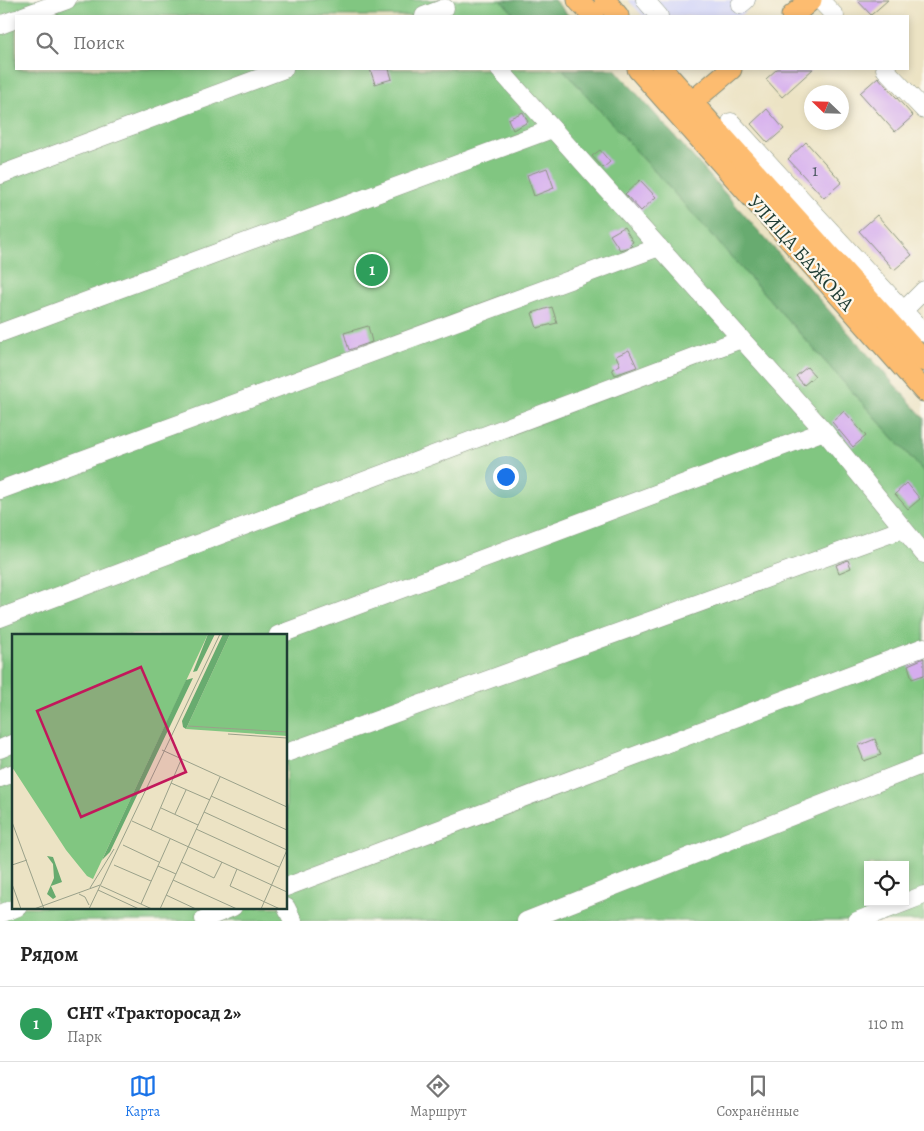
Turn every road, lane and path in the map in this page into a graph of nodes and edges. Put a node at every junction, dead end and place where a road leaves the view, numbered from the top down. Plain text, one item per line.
1 (66, 0) edge
2 (578, 0) edge
3 (605, 0) edge
4 (645, 0) edge
5 (811, 0) edge
6 (820, 0) edge
7 (445, 8) edge
8 (26, 15) edge
9 (427, 15) edge
10 (592, 15) edge
11 (617, 15) edge
12 (658, 15) edge
13 (793, 15) edge
14 (834, 15) edge
15 (15, 19) edge
16 (0, 25) edge
17 (281, 70) edge
18 (500, 70) edge
19 (639, 70) edge
20 (663, 70) edge
21 (730, 70) edge
22 (886, 70) edge
23 (685, 109) junction
24 (924, 110) edge
25 (731, 122) dead end
26 (552, 129) junction
27 (0, 175) edge
28 (658, 247) junction
29 (924, 290) edge
30 (903, 311) junction
31 (0, 333) edge
32 (924, 333) edge
33 (741, 339) junction
34 (924, 361) edge
35 (924, 391) edge
36 (824, 431) junction
37 (0, 490) edge
38 (902, 529) junction
39 (924, 554) edge
40 (0, 618) edge
41 (281, 634) edge
42 (924, 648) edge
43 (12, 744) edge
44 (0, 748) edge
45 (288, 752) edge
46 (924, 764) edge
47 (12, 774) edge
48 (0, 778) edge
49 (288, 886) edge
50 (924, 895) edge
51 (15, 908) edge
52 (232, 908) edge
53 (286, 908) edge
54 (0, 914) edge
55 (204, 919) dead end
56 (293, 921) edge
57 (526, 921) edge
58 (857, 921) edge

1 - 8 street
2 - 10 main road
3 - 11 main road
4 - 12 street
5 - 13 main road
6 - 14 street
7 - 9 street
15 - 16 street
17 - 27 street
18 - 26 street
19 - 23 main road
20 - 23 main road
21 - 23 main road
22 - 24 street
23 - 34 main road, УЛИЦА БАЖОВА
23 - 35 main road, УЛИЦА БАЖОВА
25 - 30 street
26 - 28 street
26 - 31 street
28 - 33 street
28 - 37 street
29 - 30 street
30 - 32 street
33 - 36 street
33 - 40 street
36 - 38 street
36 - 41 street
38 - 39 street
38 - 45 street
42 - 49 street
43 - 44 street
46 - 57 street
47 - 48 street
50 - 58 street
51 - 54 street
52 - 55 street
53 - 56 street

